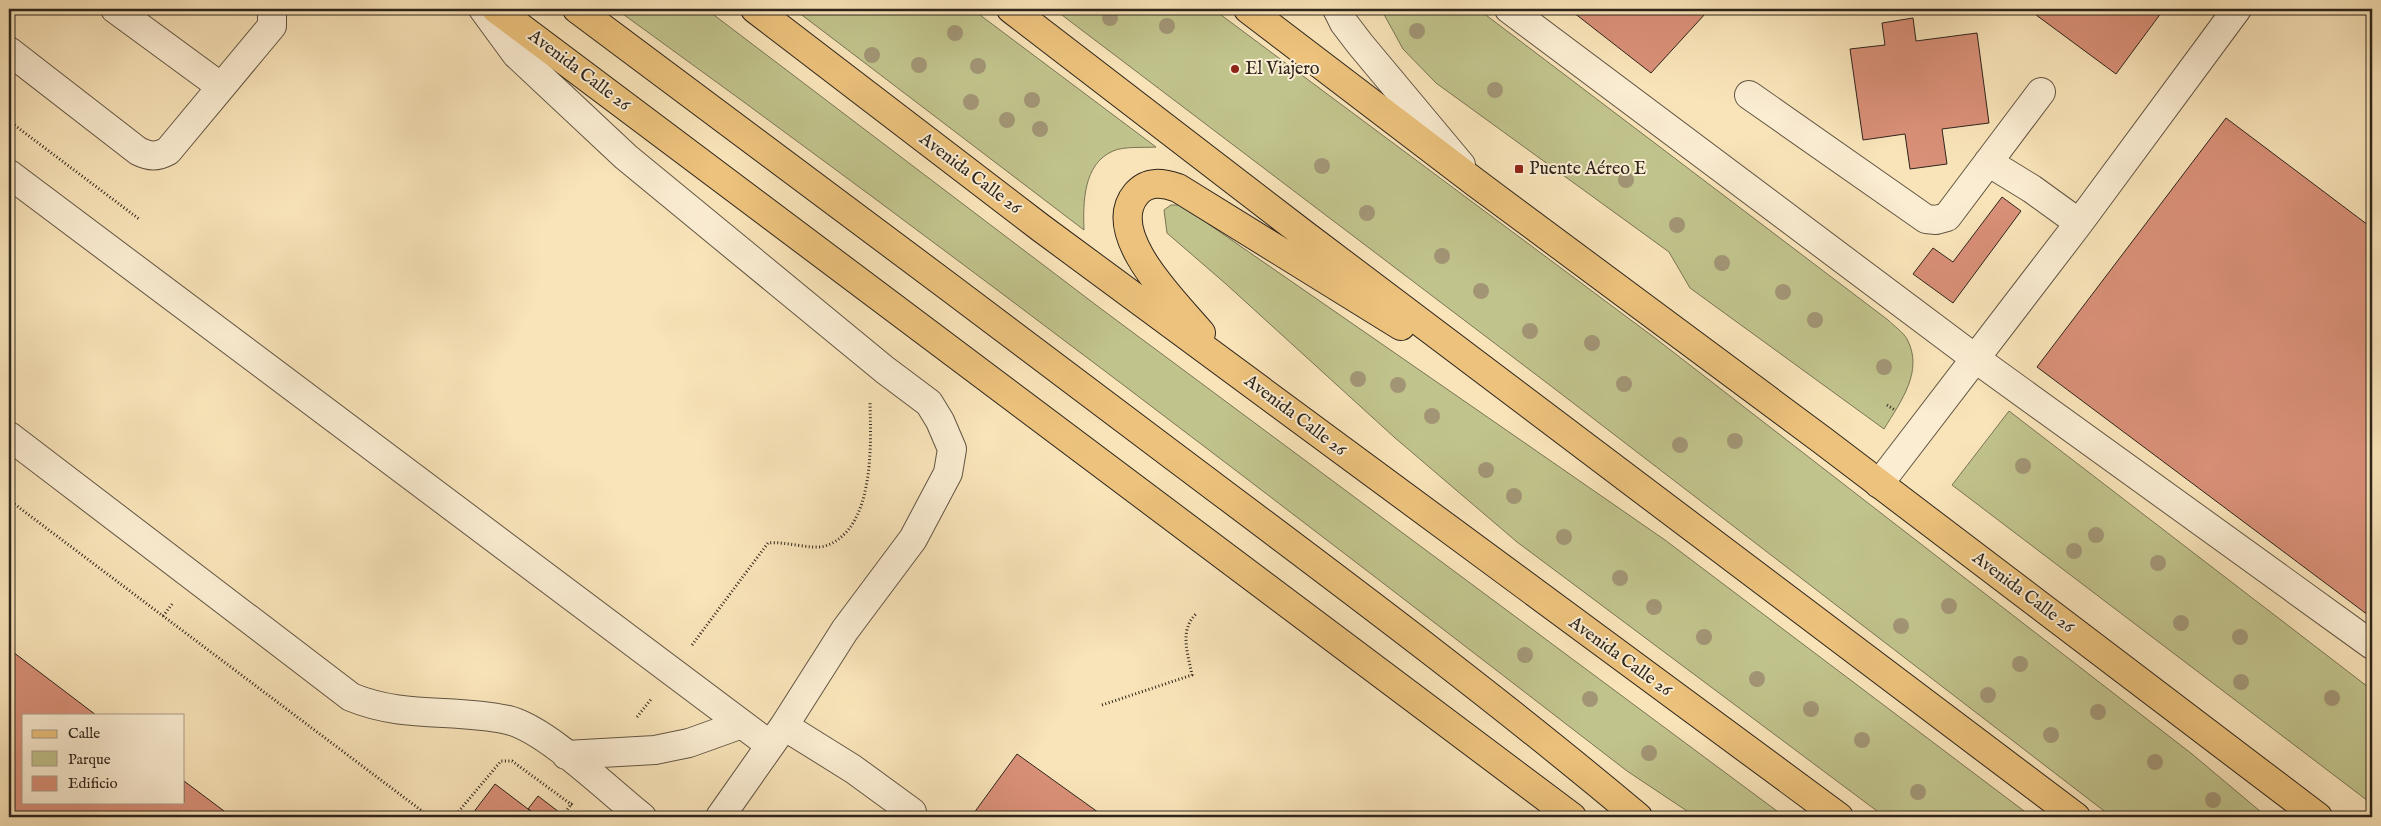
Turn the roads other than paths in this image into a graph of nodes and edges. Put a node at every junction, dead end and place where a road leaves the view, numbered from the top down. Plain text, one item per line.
1 (115, 9) edge
2 (272, 9) edge
3 (482, 9) edge
4 (496, 9) edge
5 (577, 9) edge
6 (755, 9) edge
7 (1011, 9) edge
8 (1248, 9) edge
9 (1337, 9) edge
10 (1509, 9) edge
11 (2237, 9) edge
12 (9, 51) edge
13 (220, 86) junction
14 (2041, 92) dead end
15 (1749, 95) dead end
16 (1988, 162) junction
17 (9, 174) edge
18 (1476, 183) junction
19 (2079, 223) junction
20 (1976, 359) junction
21 (1228, 365) junction
22 (1549, 418) junction
23 (9, 436) edge
24 (1879, 484) junction
25 (2372, 645) edge
26 (742, 724) junction
27 (777, 735) junction
28 (566, 756) junction
29 (1574, 763) junction
30 (912, 812) dead end
31 (642, 817) edge
32 (720, 817) edge
33 (1572, 817) edge
34 (1638, 817) edge
35 (1654, 817) edge
36 (1839, 817) edge
37 (2076, 817) edge
38 (2318, 817) edge

1 - 13 lane
2 - 13 lane
3 - 27 lane
4 - 33 main road, Avenida Calle 26
5 - 29 main road
6 - 21 main road, Avenida Calle 26
7 - 22 main road
8 - 18 main road, Avenida Calle 26
9 - 18 lane
10 - 20 lane
11 - 19 lane
12 - 13 lane
14 - 16 lane
15 - 16 lane
16 - 19 lane
17 - 26 lane
18 - 24 main road, Avenida Calle 26
19 - 20 lane
20 - 24 lane
20 - 25 lane
21 - 22 main road
21 - 36 main road, Avenida Calle 26
22 - 37 main road
23 - 28 lane
24 - 38 main road, Avenida Calle 26
26 - 27 lane
26 - 28 lane
27 - 30 lane
27 - 32 lane
28 - 31 lane
29 - 34 main road
29 - 35 main road

